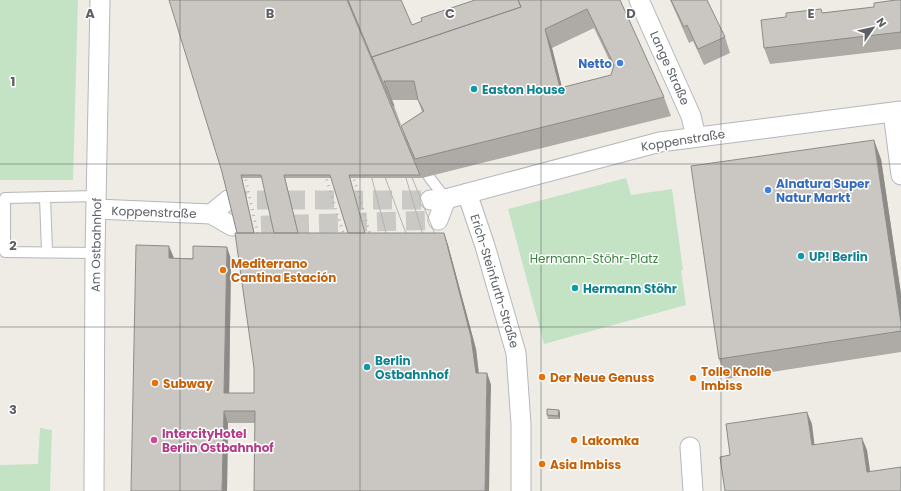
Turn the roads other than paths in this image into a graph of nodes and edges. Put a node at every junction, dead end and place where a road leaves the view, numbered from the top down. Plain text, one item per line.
1 (100, 0) edge
2 (639, 0) edge
3 (897, 112) edge
4 (696, 137) junction
5 (901, 175) edge
6 (429, 177) edge
7 (467, 193) junction
8 (45, 197) junction
9 (438, 199) junction
10 (228, 200) tunnel mouth
11 (96, 203) junction
12 (211, 214) junction
13 (438, 220) dead end
14 (232, 226) tunnel mouth
15 (46, 252) junction
16 (95, 253) junction
17 (690, 446) dead end
18 (94, 491) edge
19 (521, 491) edge
20 (692, 491) edge

1 - 11 street, Am Ostbahnhof
2 - 4 street, Lange Straße
3 - 4 street, Koppenstraße
3 - 5 street
4 - 7 street, Koppenstraße
6 - 9 lane
7 - 9 street, Koppenstraße
7 - 19 street, Erich-Steinfurth-Straße
8 - 11 lane
8 - 15 lane
8 - 15 lane
9 - 13 street
10 - 12 street, Koppenstraße
11 - 12 street, Koppenstraße
11 - 16 street, Am Ostbahnhof
12 - 14 street, Koppenstraße
15 - 16 lane
16 - 18 street, Am Ostbahnhof
17 - 20 street

